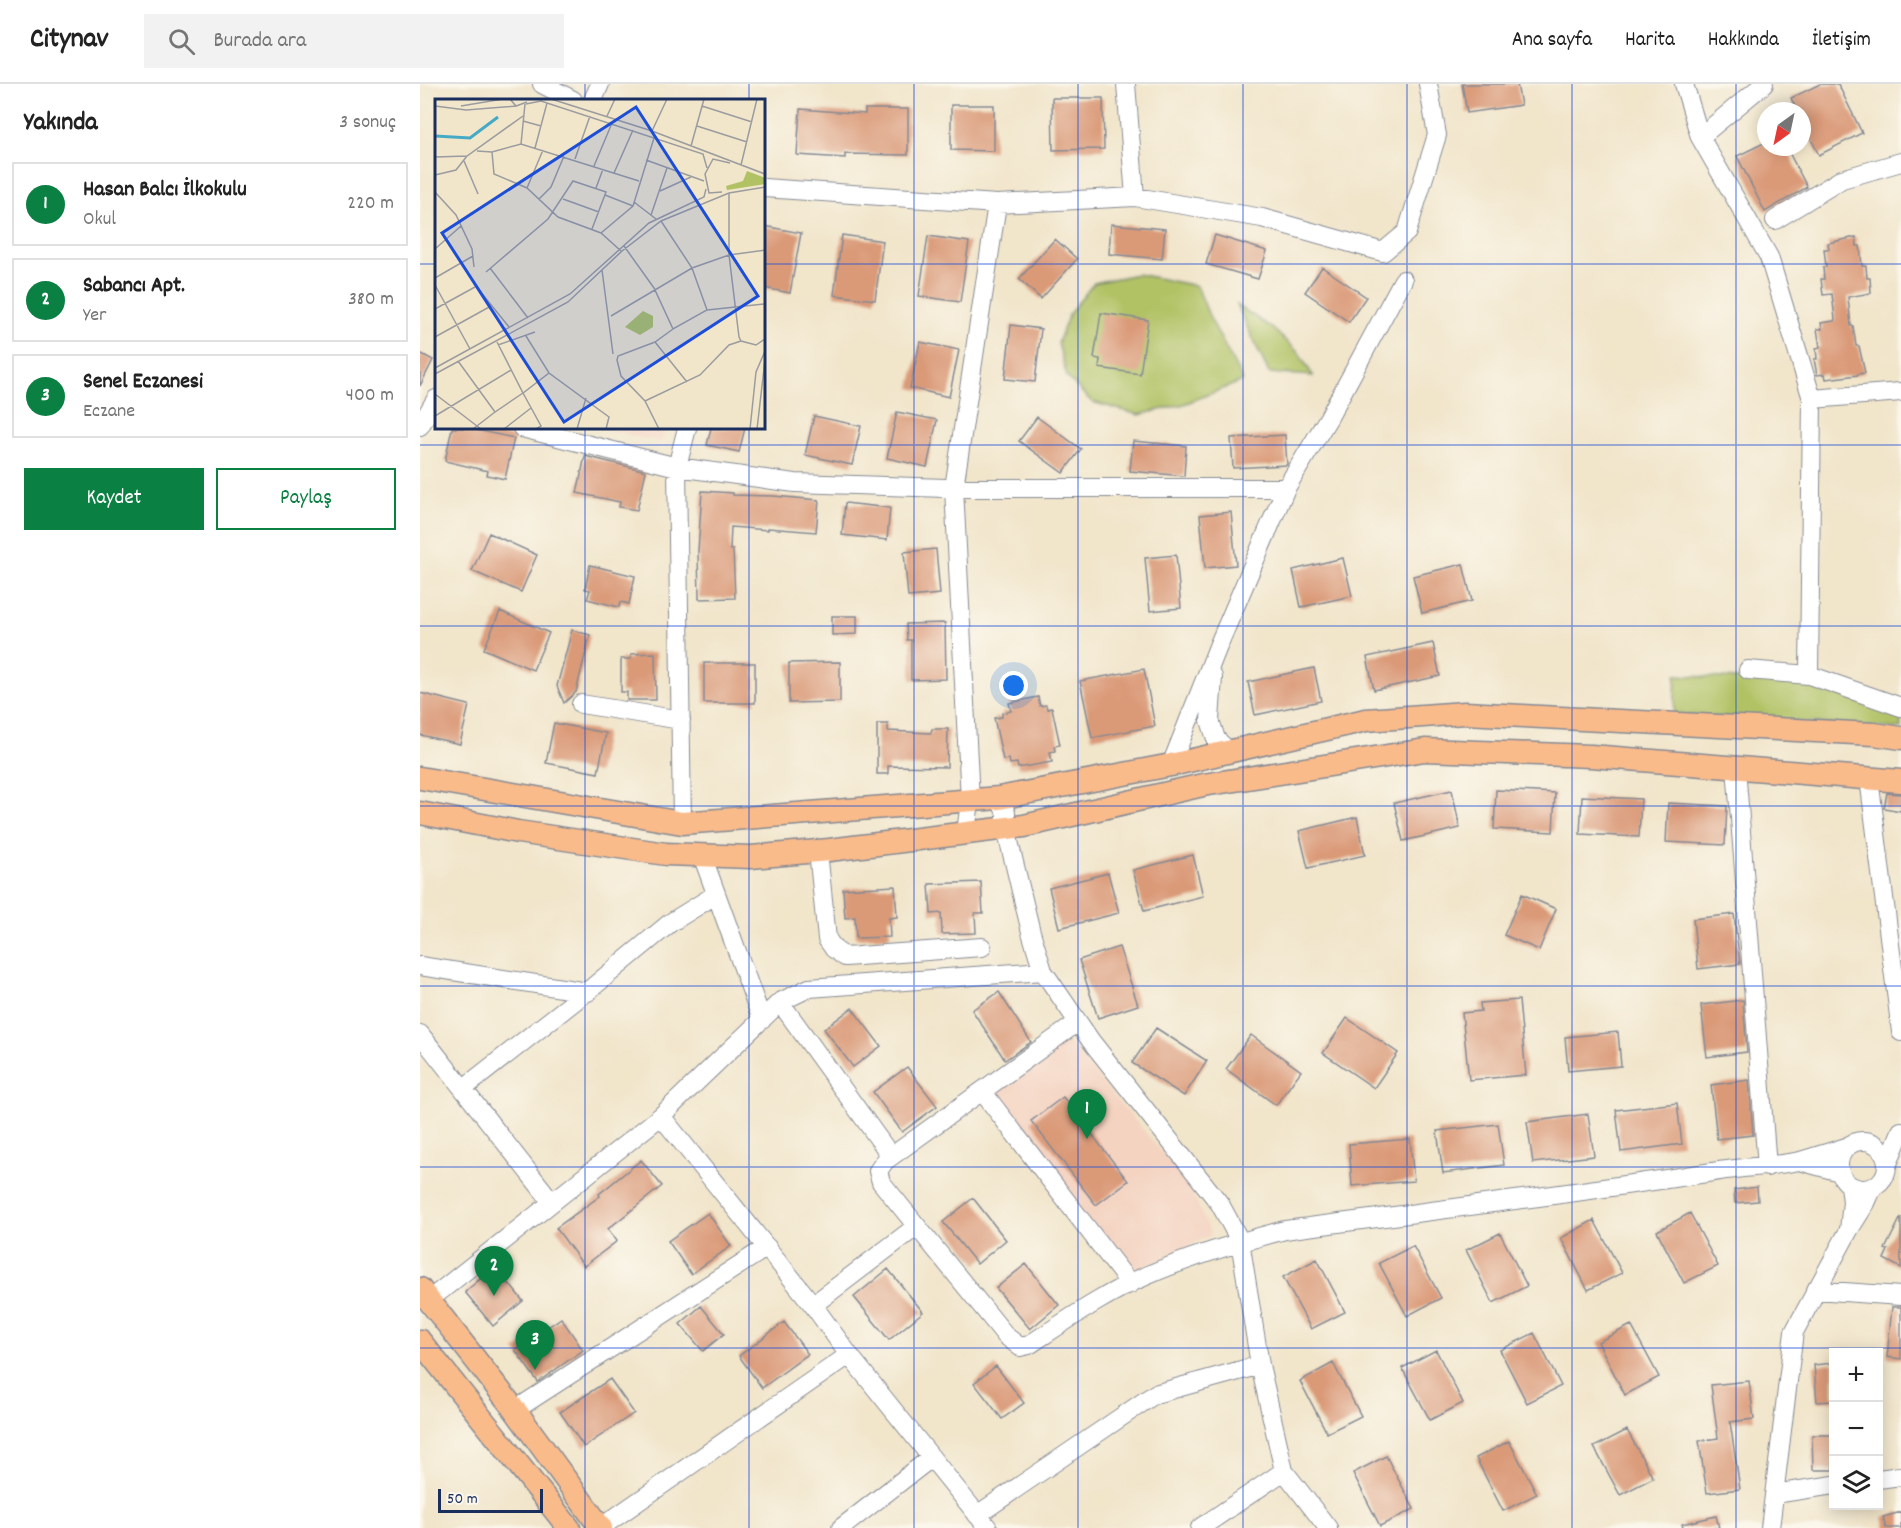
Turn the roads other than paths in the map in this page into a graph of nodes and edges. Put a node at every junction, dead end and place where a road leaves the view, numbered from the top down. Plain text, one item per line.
1 (542, 84) edge
2 (600, 84) edge
3 (1126, 84) edge
4 (1428, 84) edge
5 (1684, 84) edge
6 (1764, 84) edge
7 (571, 99) edge
8 (593, 99) edge
9 (1700, 136) junction
10 (1901, 162) edge
11 (765, 188) edge
12 (1136, 197) junction
13 (997, 204) junction
14 (1775, 220) dead end
15 (1403, 280) dead end
16 (1901, 392) edge
17 (1812, 399) junction
18 (432, 402) edge
19 (420, 426) edge
20 (526, 429) edge
21 (687, 429) edge
22 (677, 467) junction
23 (954, 488) junction
24 (1286, 488) junction
25 (1219, 644) junction
26 (1748, 670) dead end
27 (1809, 675) junction
28 (581, 705) dead end
29 (1901, 707) edge
30 (681, 720) junction
31 (1901, 738) edge
32 (1230, 752) junction
33 (1171, 765) junction
34 (1736, 767) junction
35 (420, 778) edge
36 (1869, 778) junction
37 (1901, 781) edge
38 (999, 798) junction
39 (969, 800) junction
40 (420, 813) edge
41 (682, 823) junction
42 (1006, 829) junction
43 (970, 833) junction
44 (818, 851) junction
45 (702, 855) junction
46 (715, 895) junction
47 (982, 947) dead end
48 (1896, 959) edge
49 (420, 966) edge
50 (1043, 971) junction
51 (588, 992) junction
52 (780, 1002) junction
53 (762, 1020) junction
54 (1078, 1022) junction
55 (1901, 1032) edge
56 (420, 1034) edge
57 (464, 1088) junction
58 (982, 1091) junction
59 (661, 1116) junction
60 (1901, 1131) edge
61 (1870, 1142) junction
62 (1846, 1147) junction
63 (891, 1156) junction
64 (1800, 1161) junction
65 (1887, 1166) junction
66 (1767, 1167) junction
67 (1845, 1179) junction
68 (1873, 1187) junction
69 (552, 1203) junction
70 (917, 1226) junction
71 (1849, 1230) junction
72 (1240, 1241) junction
73 (767, 1247) junction
74 (1130, 1284) junction
75 (1815, 1290) junction
76 (424, 1294) edge
77 (1901, 1296) edge
78 (813, 1305) junction
79 (420, 1341) edge
80 (849, 1355) junction
81 (1260, 1365) junction
82 (515, 1410) junction
83 (932, 1458) junction
84 (1284, 1471) junction
85 (1901, 1476) edge
86 (1883, 1478) edge
87 (1829, 1486) edge
88 (1774, 1494) junction
89 (983, 1522) edge
90 (569, 1528) edge
91 (600, 1528) edge
92 (841, 1528) edge
93 (1200, 1528) edge
94 (1328, 1528) edge
95 (1770, 1528) edge

1 - 7 street
2 - 8 street
3 - 12 street
4 - 12 street
5 - 9 street
6 - 9 street
9 - 17 street
10 - 14 street
11 - 13 street
12 - 13 street
13 - 23 street
15 - 24 street
16 - 17 street
17 - 27 street
18 - 19 street
20 - 22 street
21 - 22 street
22 - 23 street
22 - 30 street
23 - 24 street
23 - 39 street
24 - 25 street
25 - 32 street
25 - 33 street
26 - 27 street
27 - 29 street
28 - 30 street
30 - 41 street
31 - 32 main road
32 - 33 main road
33 - 38 main road
34 - 36 main road
34 - 42 main road
34 - 66 street
35 - 41 main road
36 - 37 main road
36 - 48 street
38 - 39 main road
38 - 42 street
39 - 41 main road
39 - 43 street
40 - 45 main road
42 - 43 main road
42 - 50 street
43 - 44 main road
44 - 45 main road
44 - 47 street
45 - 46 street
46 - 51 street
46 - 53 street
48 - 55 street
49 - 51 street
50 - 52 street
50 - 54 street
51 - 57 street
52 - 53 street
52 - 63 street
53 - 59 street
54 - 58 street
54 - 72 street
56 - 57 street
57 - 69 street
58 - 63 street
58 - 74 street
59 - 69 street
59 - 73 street
60 - 61 street
60 - 65 street
61 - 62 street
61 - 65 street
62 - 64 street
62 - 67 street
63 - 70 street
64 - 66 street
64 - 67 street
65 - 68 street
66 - 72 street
67 - 68 street
67 - 71 street
68 - 71 street
69 - 76 street
70 - 74 street
70 - 78 street
71 - 75 street
72 - 74 street
72 - 81 street
73 - 78 street
73 - 82 street
75 - 77 street
75 - 88 street
76 - 82 main road
78 - 80 street
79 - 90 main road
80 - 83 street
80 - 91 street
81 - 84 street
81 - 89 street
82 - 91 main road
83 - 89 street
83 - 92 street
84 - 93 street
84 - 94 street
85 - 86 street
87 - 88 street
88 - 95 street

